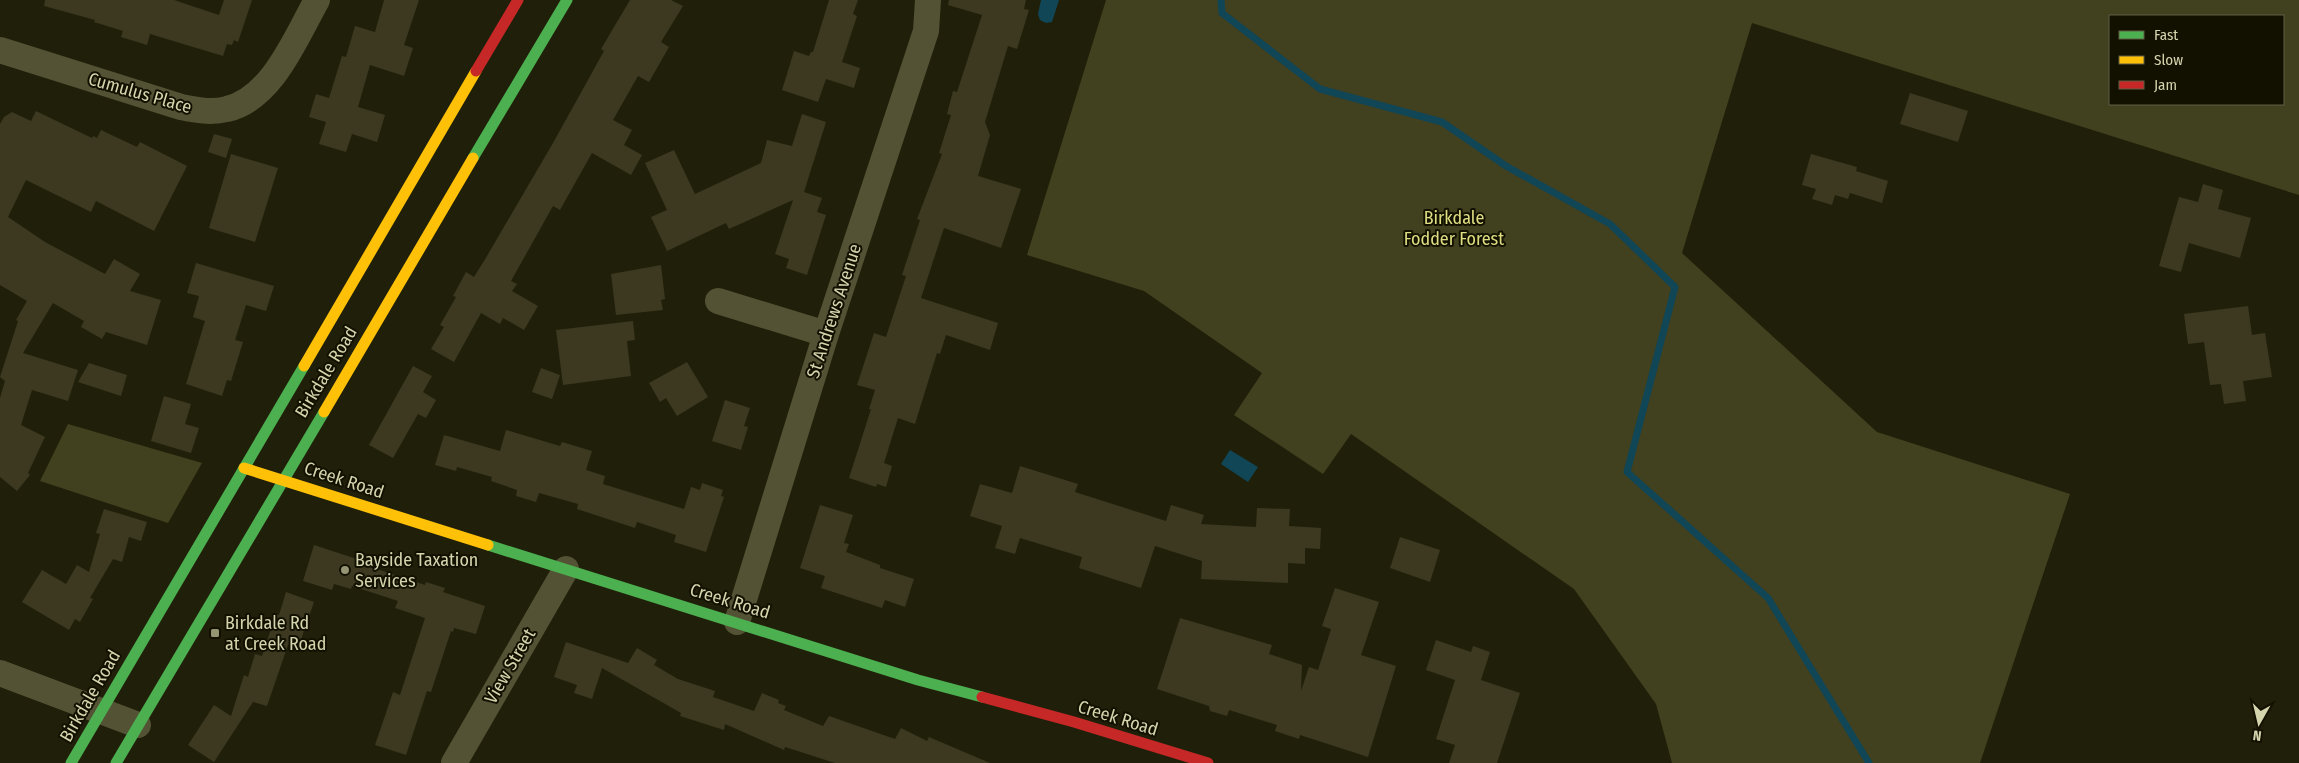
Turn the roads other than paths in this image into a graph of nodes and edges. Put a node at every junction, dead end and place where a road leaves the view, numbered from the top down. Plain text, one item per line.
1 (317, 0) edge
2 (518, 0) edge
3 (566, 0) edge
4 (928, 0) edge
5 (0, 50) edge
6 (718, 301) dead end
7 (826, 334) junction
8 (244, 468) junction
9 (283, 479) junction
10 (566, 569) junction
11 (738, 622) junction
12 (0, 673) edge
13 (102, 711) junction
14 (138, 725) junction
15 (71, 763) edge
16 (116, 763) edge
17 (454, 763) edge
18 (1208, 763) edge

1 - 5 street, Cumulus Place
2 - 8 main road, Birkdale Road
3 - 9 main road, Birkdale Road
4 - 7 street, St Andrews Avenue
6 - 7 street
7 - 11 street, St Andrews Avenue
8 - 9 main road, Creek Road
8 - 13 main road, Birkdale Road
9 - 10 main road, Creek Road
9 - 14 main road, Birkdale Road
10 - 11 main road, Creek Road
10 - 17 street, View Street
11 - 18 main road, Creek Road
12 - 13 street
13 - 14 street
13 - 15 main road, Birkdale Road
14 - 16 main road, Birkdale Road

